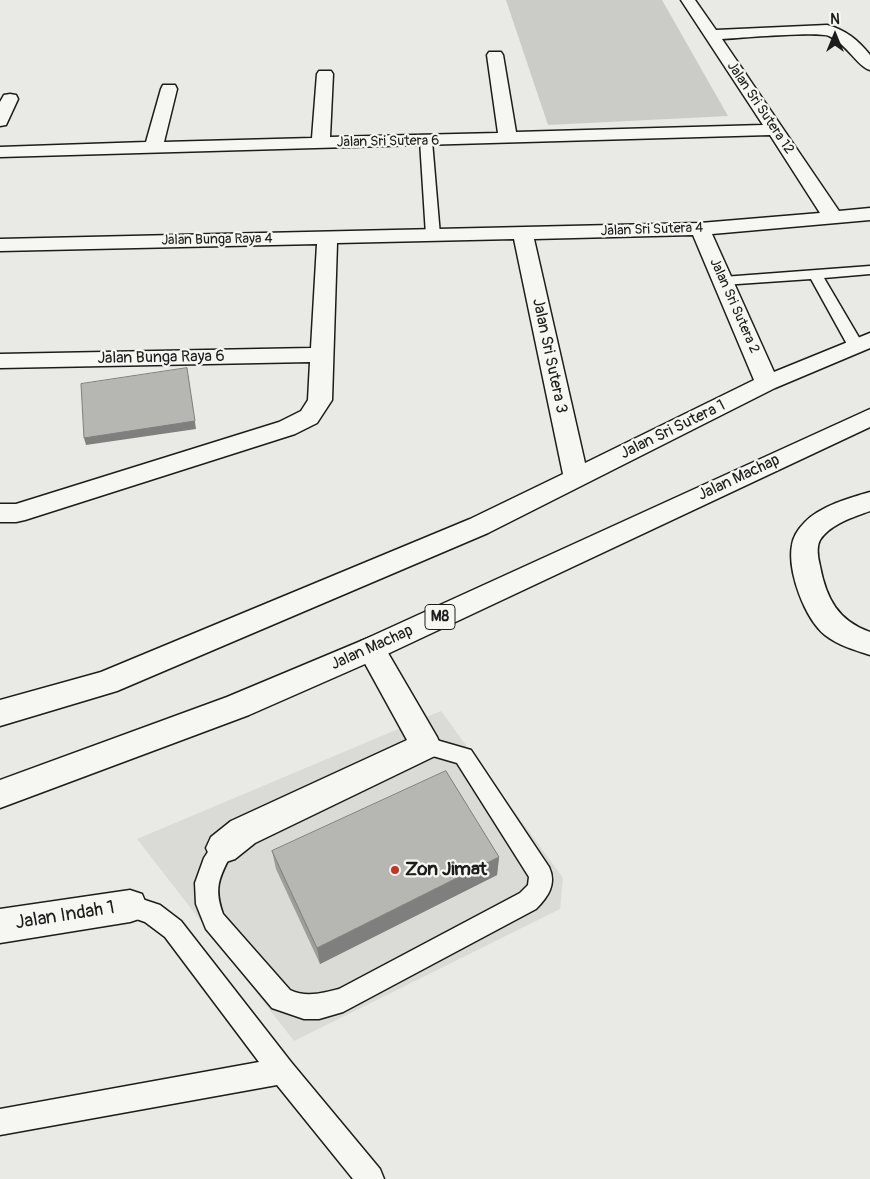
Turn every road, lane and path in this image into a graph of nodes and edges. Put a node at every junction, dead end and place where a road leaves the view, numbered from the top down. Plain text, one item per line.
1 (688, 0) edge
2 (711, 35) junction
3 (494, 55) dead end
4 (870, 65) edge
5 (325, 74) dead end
6 (169, 89) dead end
7 (10, 99) dead end
8 (0, 121) edge
9 (775, 130) junction
10 (508, 139) junction
11 (426, 142) junction
12 (321, 144) junction
13 (154, 148) junction
14 (0, 152) edge
15 (870, 214) edge
16 (833, 217) junction
17 (700, 229) junction
18 (523, 233) junction
19 (433, 235) junction
20 (327, 237) junction
21 (0, 245) edge
22 (870, 270) edge
23 (815, 274) junction
24 (723, 281) junction
25 (863, 343) edge
26 (321, 354) junction
27 (0, 361) edge
28 (767, 383) junction
29 (870, 417) edge
30 (576, 478) junction
31 (870, 501) edge
32 (8, 513) edge
33 (870, 644) edge
34 (371, 649) junction
35 (3, 712) edge
36 (426, 746) junction
37 (0, 794) edge
38 (223, 848) joint
39 (130, 906) joint
40 (0, 926) edge
41 (282, 1071) junction
42 (0, 1122) edge
43 (370, 1179) edge

1 - 2 street, Jalan Sri Sutera 12
2 - 4 street
2 - 9 street, Jalan Sri Sutera 12
3 - 10 street
5 - 12 street
6 - 13 street
7 - 8 street
9 - 10 street, Jalan Sri Sutera 6
9 - 16 street, Jalan Sri Sutera 12
10 - 11 street, Jalan Sri Sutera 6
11 - 12 street, Jalan Sri Sutera 6
11 - 19 lane
12 - 13 street, Jalan Sri Sutera 6
13 - 14 street, Jalan Sri Sutera 6
15 - 16 street, Jalan Sri Sutera 4
16 - 17 street, Jalan Sri Sutera 4
17 - 18 street, Jalan Sri Sutera 4
17 - 24 street, Jalan Sri Sutera 2
18 - 19 street, Jalan Sri Sutera 4
18 - 30 street, Jalan Sri Sutera 3
19 - 20 street, Jalan Bunga Raya 4
20 - 21 street, Jalan Bunga Raya 4
20 - 26 street
22 - 23 lane
23 - 24 lane
23 - 25 lane
24 - 28 street, Jalan Sri Sutera 2
25 - 28 street, Jalan Sri Sutera 1
26 - 27 street, Jalan Bunga Raya 6
26 - 32 street
28 - 30 street, Jalan Sri Sutera 1
29 - 34 street, Jalan Machap / M8
30 - 35 street, Jalan Sri Sutera 1
31 - 33 street
34 - 36 street
34 - 37 street, Jalan Machap / M8
36 - 38 street
36 - 38 lane
39 - 40 street, Jalan Indah 1
39 - 41 lane
41 - 42 lane
41 - 43 lane

